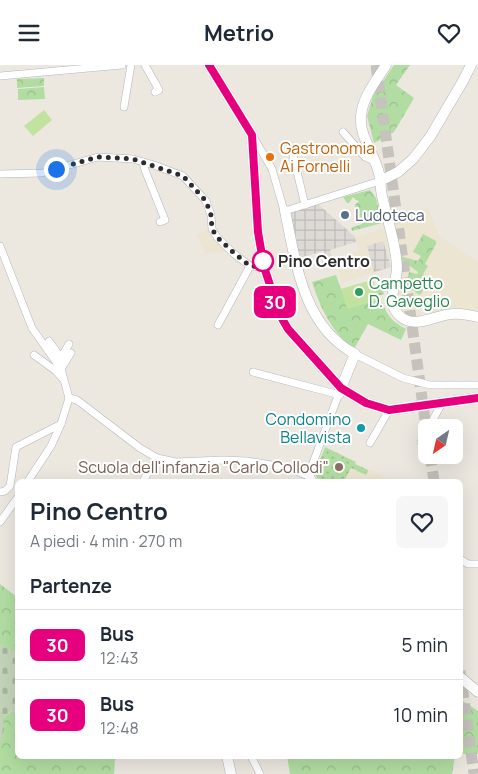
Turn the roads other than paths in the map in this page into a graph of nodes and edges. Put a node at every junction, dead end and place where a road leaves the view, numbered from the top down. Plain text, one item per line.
1 (122, 65) edge
2 (131, 65) edge
3 (145, 65) edge
4 (209, 65) edge
5 (386, 65) edge
6 (470, 65) edge
7 (0, 76) edge
8 (155, 92) dead end
9 (124, 107) dead end
10 (343, 132) dead end
11 (252, 135) junction
12 (290, 148) dead end
13 (375, 161) junction
14 (143, 162) junction
15 (0, 174) edge
16 (380, 181) junction
17 (305, 205) junction
18 (285, 211) junction
19 (160, 222) dead end
20 (0, 247) edge
21 (250, 266) junction
22 (264, 267) junction
23 (478, 317) edge
24 (218, 325) dead end
25 (49, 341) dead end
26 (69, 344) dead end
27 (71, 353) dead end
28 (355, 354) junction
29 (34, 355) dead end
30 (59, 363) junction
31 (253, 373) dead end
32 (64, 380) junction
33 (478, 385) edge
34 (340, 391) junction
35 (69, 398) junction
36 (478, 399) edge
37 (442, 403) junction
38 (389, 410) junction
39 (433, 419) edge
40 (61, 423) junction
41 (370, 443) dead end
42 (157, 458) junction
43 (29, 479) edge
44 (144, 479) edge
45 (310, 479) edge
46 (312, 479) edge
47 (0, 492) edge
48 (15, 501) edge
49 (0, 522) edge
50 (463, 561) edge
51 (478, 564) edge
52 (463, 680) edge
53 (478, 692) edge
54 (228, 759) edge
55 (252, 759) edge
56 (231, 774) edge
57 (260, 774) edge

1 - 7 street
2 - 9 street
3 - 8 street
4 - 11 street
5 - 13 street
6 - 16 street
10 - 13 street
11 - 18 street
11 - 22 street
12 - 17 street
13 - 16 street
14 - 15 street
14 - 19 street
14 - 21 street
16 - 17 street
16 - 23 street
17 - 18 street
18 - 28 street
20 - 30 street
21 - 22 street
21 - 24 street
22 - 34 street
25 - 30 street
26 - 30 street
27 - 30 street
28 - 33 street
28 - 34 street
29 - 32 street
30 - 32 street
31 - 34 street
32 - 35 street
34 - 38 street
34 - 46 street
35 - 40 street
35 - 42 street
36 - 37 street
37 - 38 street
37 - 39 street
38 - 41 street
40 - 43 street
40 - 47 street
42 - 44 street
42 - 45 street
48 - 49 street
50 - 51 street
52 - 53 street
54 - 56 street
55 - 57 street

